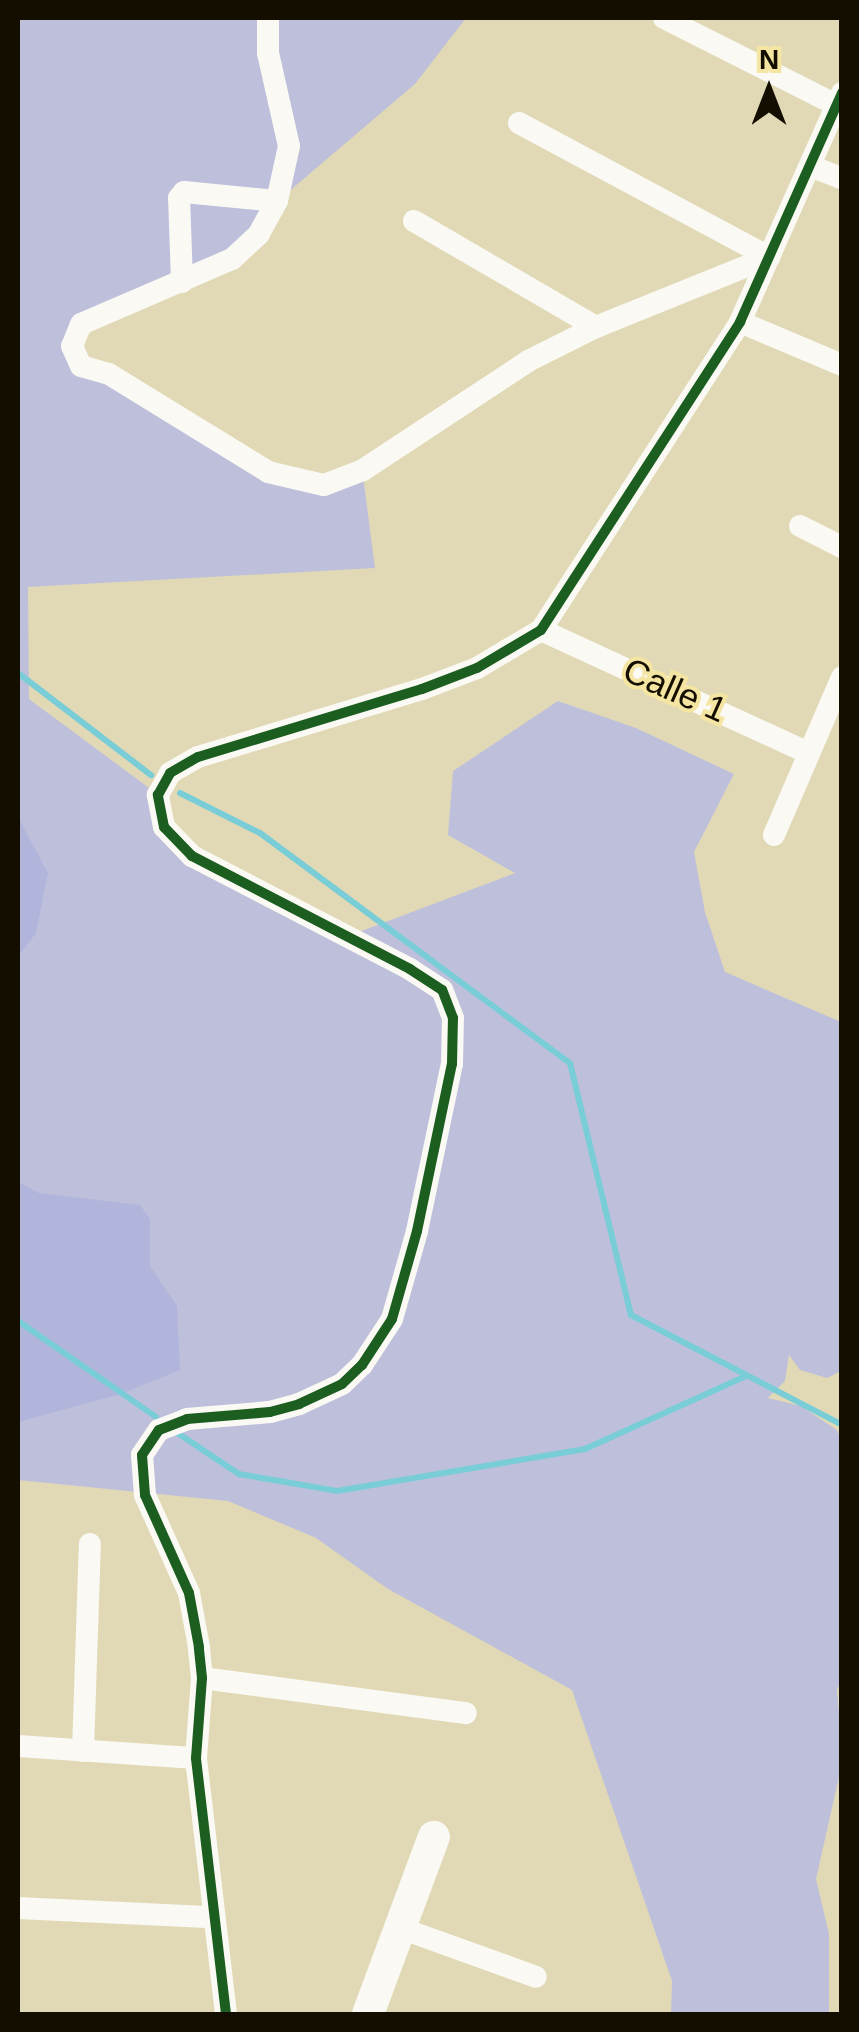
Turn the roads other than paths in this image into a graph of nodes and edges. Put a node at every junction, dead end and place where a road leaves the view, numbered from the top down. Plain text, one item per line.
1 (268, 18) edge
2 (664, 18) edge
3 (839, 99) edge
4 (519, 123) dead end
5 (810, 166) junction
6 (842, 178) edge
7 (277, 200) junction
8 (414, 221) dead end
9 (769, 256) junction
10 (182, 282) junction
11 (740, 322) junction
12 (596, 327) junction
13 (842, 364) edge
14 (800, 526) dead end
15 (842, 547) edge
16 (541, 630) junction
17 (842, 677) edge
18 (808, 753) junction
19 (774, 835) dead end
20 (90, 1544) dead end
21 (202, 1678) junction
22 (466, 1713) dead end
23 (18, 1746) edge
24 (84, 1750) junction
25 (196, 1758) junction
26 (434, 1837) dead end
27 (18, 1908) edge
28 (212, 1917) junction
29 (403, 1930) junction
30 (536, 1977) dead end
31 (226, 2014) edge
32 (368, 2014) edge

1 - 7 street
2 - 3 street
3 - 5 street
4 - 9 street
5 - 6 street
5 - 9 street
7 - 10 street
7 - 10 street
8 - 12 street
9 - 11 street
9 - 12 street
10 - 12 street
11 - 13 street
11 - 16 street
14 - 15 street
16 - 18 street, Calle 1
16 - 21 street
17 - 18 street
18 - 19 street
20 - 24 street
21 - 22 street
21 - 25 street
23 - 24 street
24 - 25 street
25 - 28 street
26 - 29 street
27 - 28 street
28 - 31 street
29 - 30 street
29 - 32 street

